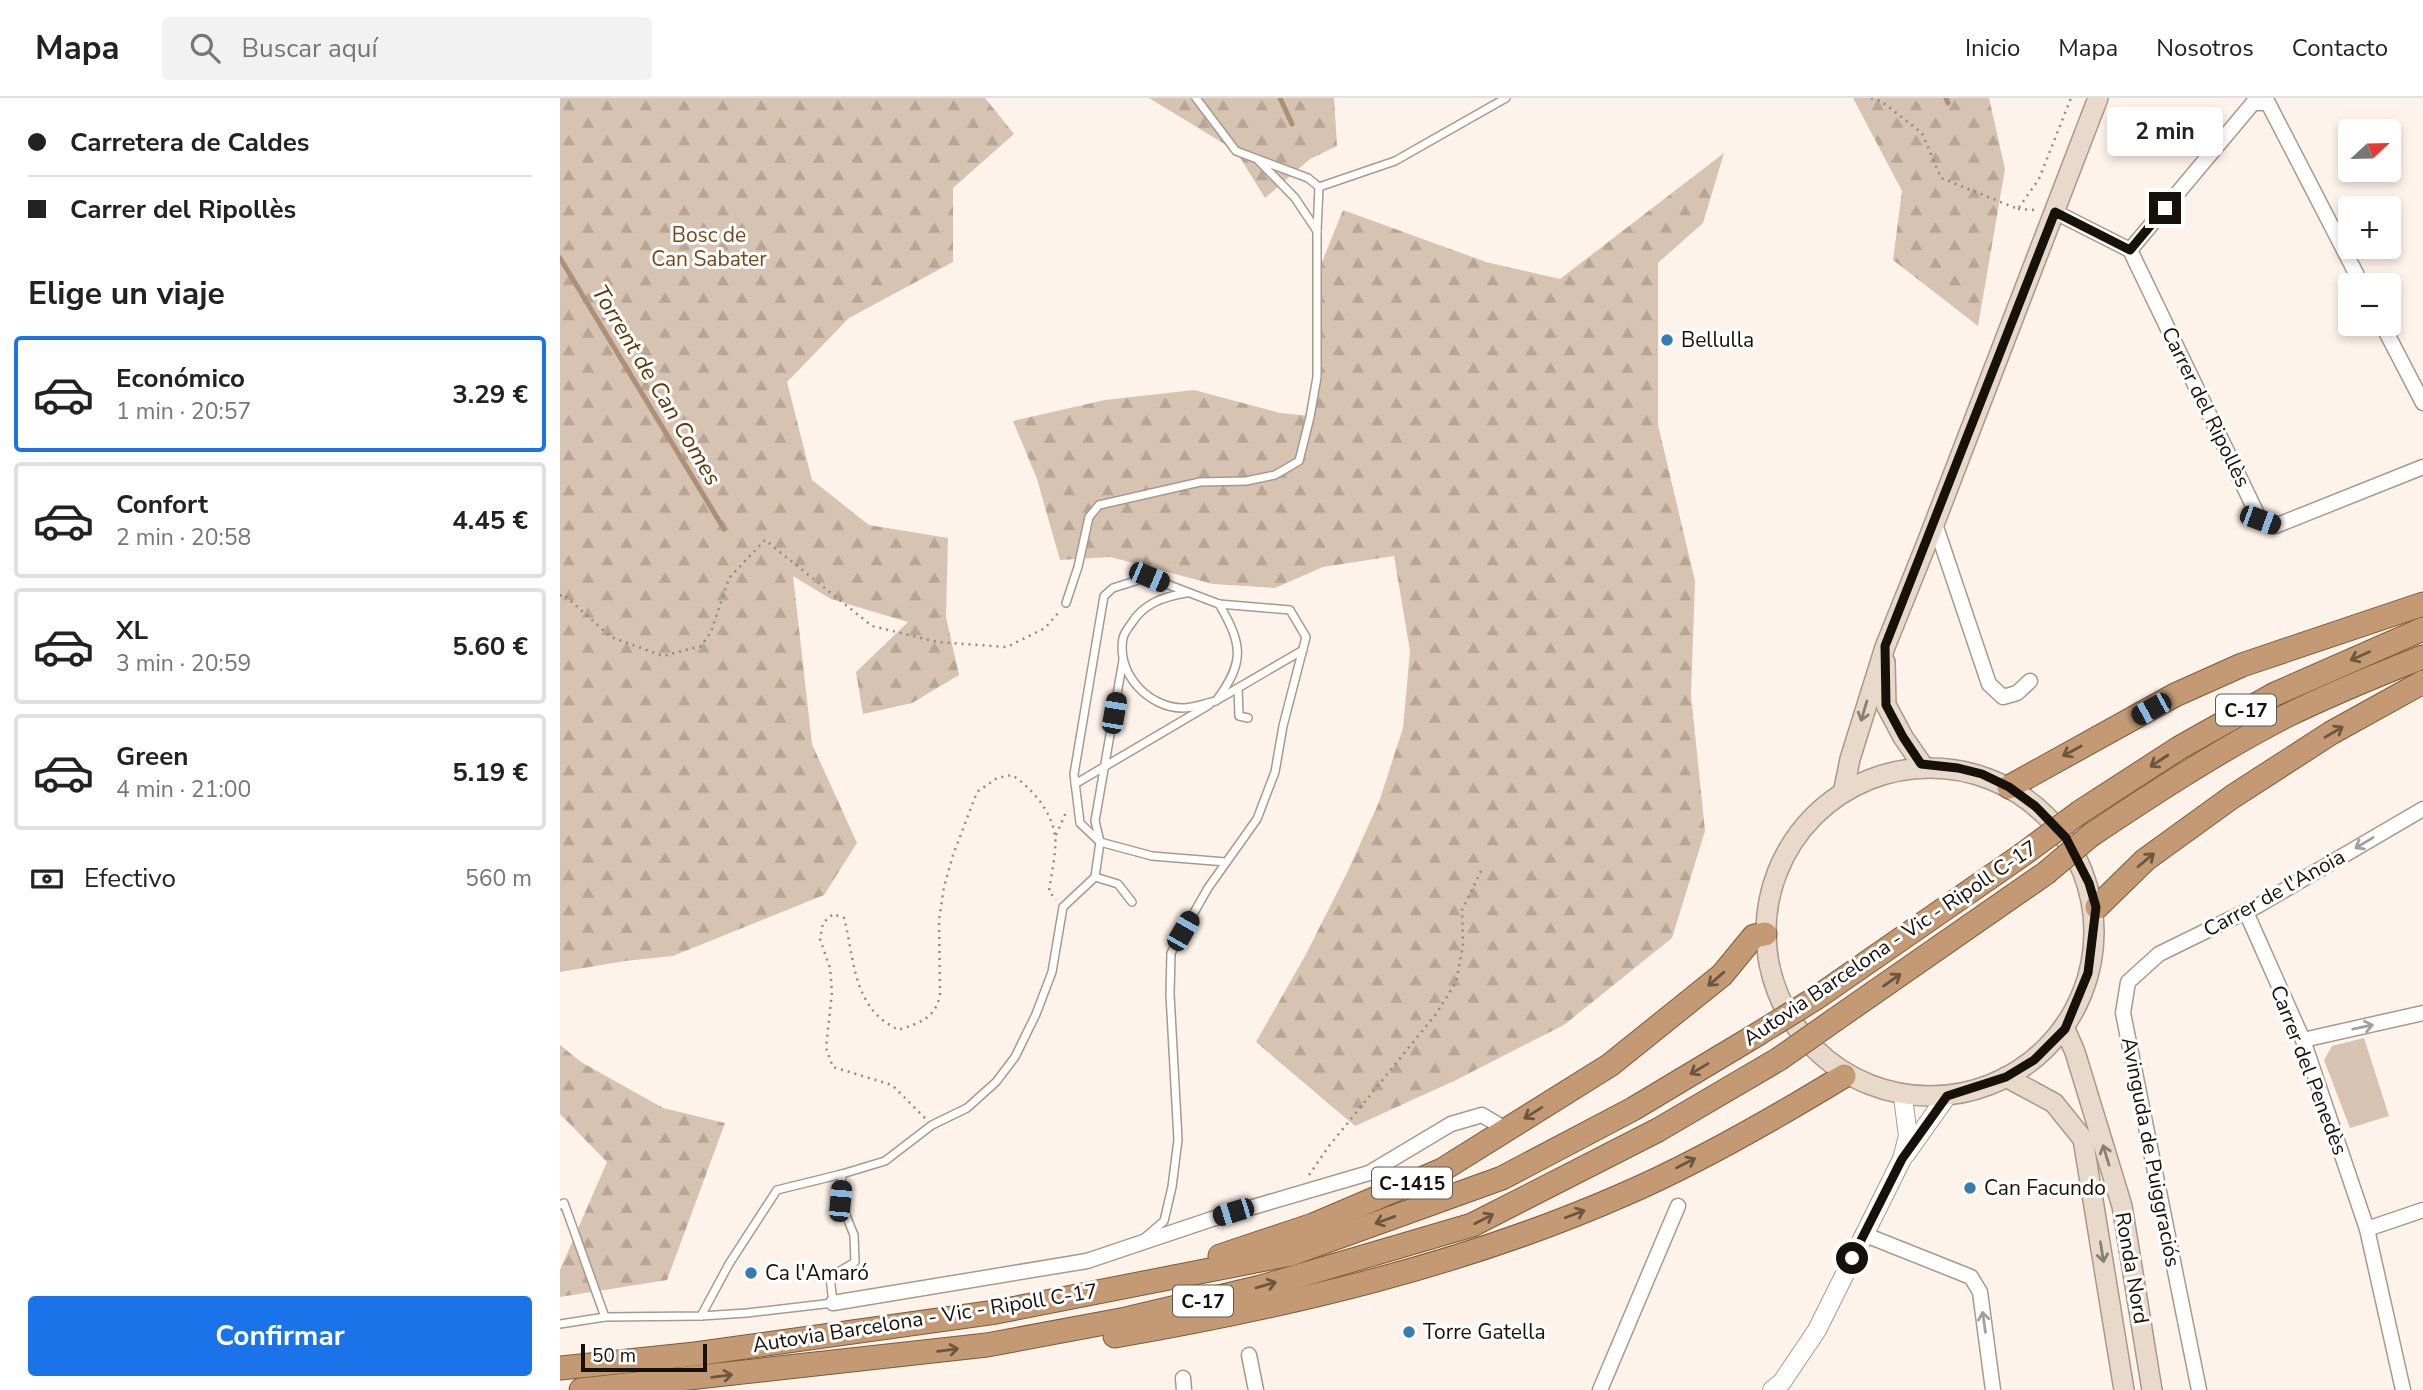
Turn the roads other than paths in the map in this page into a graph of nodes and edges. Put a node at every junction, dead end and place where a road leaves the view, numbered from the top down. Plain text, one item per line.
1 (1196, 98) edge
2 (1506, 98) edge
3 (2098, 98) edge
4 (1258, 160) junction
5 (1319, 187) junction
6 (2055, 212) junction
7 (1317, 231) junction
8 (2130, 250) junction
9 (2356, 273) edge
10 (2388, 336) edge
11 (2423, 403) edge
12 (2423, 467) edge
13 (1934, 524) junction
14 (1186, 593) junction
15 (1066, 603) road end
16 (1219, 604) junction
17 (2423, 604) edge
18 (2423, 629) edge
19 (1885, 646) junction
20 (1303, 650) junction
21 (2423, 657) edge
22 (1124, 659) junction
23 (2030, 681) dead end
24 (2423, 682) edge
25 (1238, 688) junction
26 (1216, 701) junction
27 (1248, 718) dead end
28 (1921, 764) junction
29 (1104, 766) junction
30 (1075, 784) junction
31 (2009, 787) junction
32 (1844, 789) junction
33 (2423, 809) edge
34 (1100, 842) junction
35 (1226, 862) junction
36 (1095, 877) junction
37 (1132, 902) dead end
38 (2096, 907) junction
39 (2246, 912) junction
40 (1765, 934) junction
41 (2129, 982) joint
42 (2423, 1013) edge
43 (2065, 1029) junction
44 (2303, 1040) junction
45 (1844, 1076) junction
46 (2006, 1077) junction
47 (1947, 1096) junction
48 (1903, 1097) junction
49 (1507, 1130) junction
50 (1902, 1159) junction
51 (842, 1174) junction
52 (560, 1205) edge
53 (1678, 1206) dead end
54 (2423, 1210) edge
55 (2367, 1229) junction
56 (1863, 1234) junction
57 (1137, 1243) junction
58 (833, 1303) junction
59 (996, 1312) junction
60 (701, 1316) junction
61 (605, 1317) junction
62 (560, 1324) edge
63 (987, 1345) junction
64 (1249, 1355) dead end
65 (560, 1368) edge
66 (1780, 1387) edge
67 (580, 1390) edge
68 (1256, 1390) edge
69 (1600, 1390) edge
70 (1993, 1390) edge
71 (2124, 1390) edge
72 (2152, 1390) edge
73 (2199, 1390) edge
74 (2403, 1390) edge

1 - 4 lane
2 - 5 lane
3 - 6 main road
4 - 5 lane
4 - 7 lane
5 - 7 lane
6 - 8 street
6 - 13 main road
7 - 15 lane
8 - 9 street
8 - 12 street, Carrer del Ripollès
10 - 11 street
13 - 19 main road
13 - 23 street
14 - 16 lane
14 - 22 lane
14 - 30 lane
16 - 20 lane
16 - 26 lane
17 -> 31 highway
18 -> 59 highway, Autovia Barcelona - Vic - Ripoll C-17 / C-17, bridge
19 - 28 main road
19 -> 32 main road
20 - 25 lane
20 - 35 lane
63 -> 21 highway, Autovia Barcelona - Vic - Ripoll C-17 / C-17, bridge
22 - 26 lane
22 - 29 lane
38 -> 24 highway
25 - 26 lane
25 - 27 lane
26 - 29 lane
28 - 31 main road
28 - 32 main road
29 - 30 lane
29 - 34 lane
30 - 34 lane
31 - 38 main road
32 - 40 main road
33 -> 39 street, Carrer de l'Anoia
34 - 35 lane
34 - 36 lane
35 - 57 lane
36 - 37 lane
36 - 51 lane
38 - 43 main road
39 - 41 street, Carrer de l'Anoia
39 - 44 street, Carrer del Penedès
40 - 45 main road
40 -> 49 highway, C-1415
41 - 73 street, Avinguda de Puiggraciós
44 -> 42 street
43 - 46 main road
72 -> 43 main road, Ronda Nord
44 - 55 street, Carrer del Penedès
45 - 48 main road
63 -> 45 highway
46 - 47 main road
46 -> 71 main road, Ronda Nord
47 - 48 main road
47 - 50 street
48 - 50 street
49 - 57 street
49 - 59 highway, C-1415
50 - 56 street
51 - 58 lane
51 - 60 lane
52 - 61 lane
53 - 69 street
54 - 55 street
55 - 74 street, Carrer del Penedès
56 - 66 street
70 -> 56 street
57 - 58 street
58 - 60 lane
59 - 65 highway, Autovia Barcelona - Vic - Ripoll C-17 / C-17
60 - 61 lane
61 - 62 lane
67 -> 63 highway, Autovia Barcelona - Vic - Ripoll C-17 / C-17
64 - 68 street

